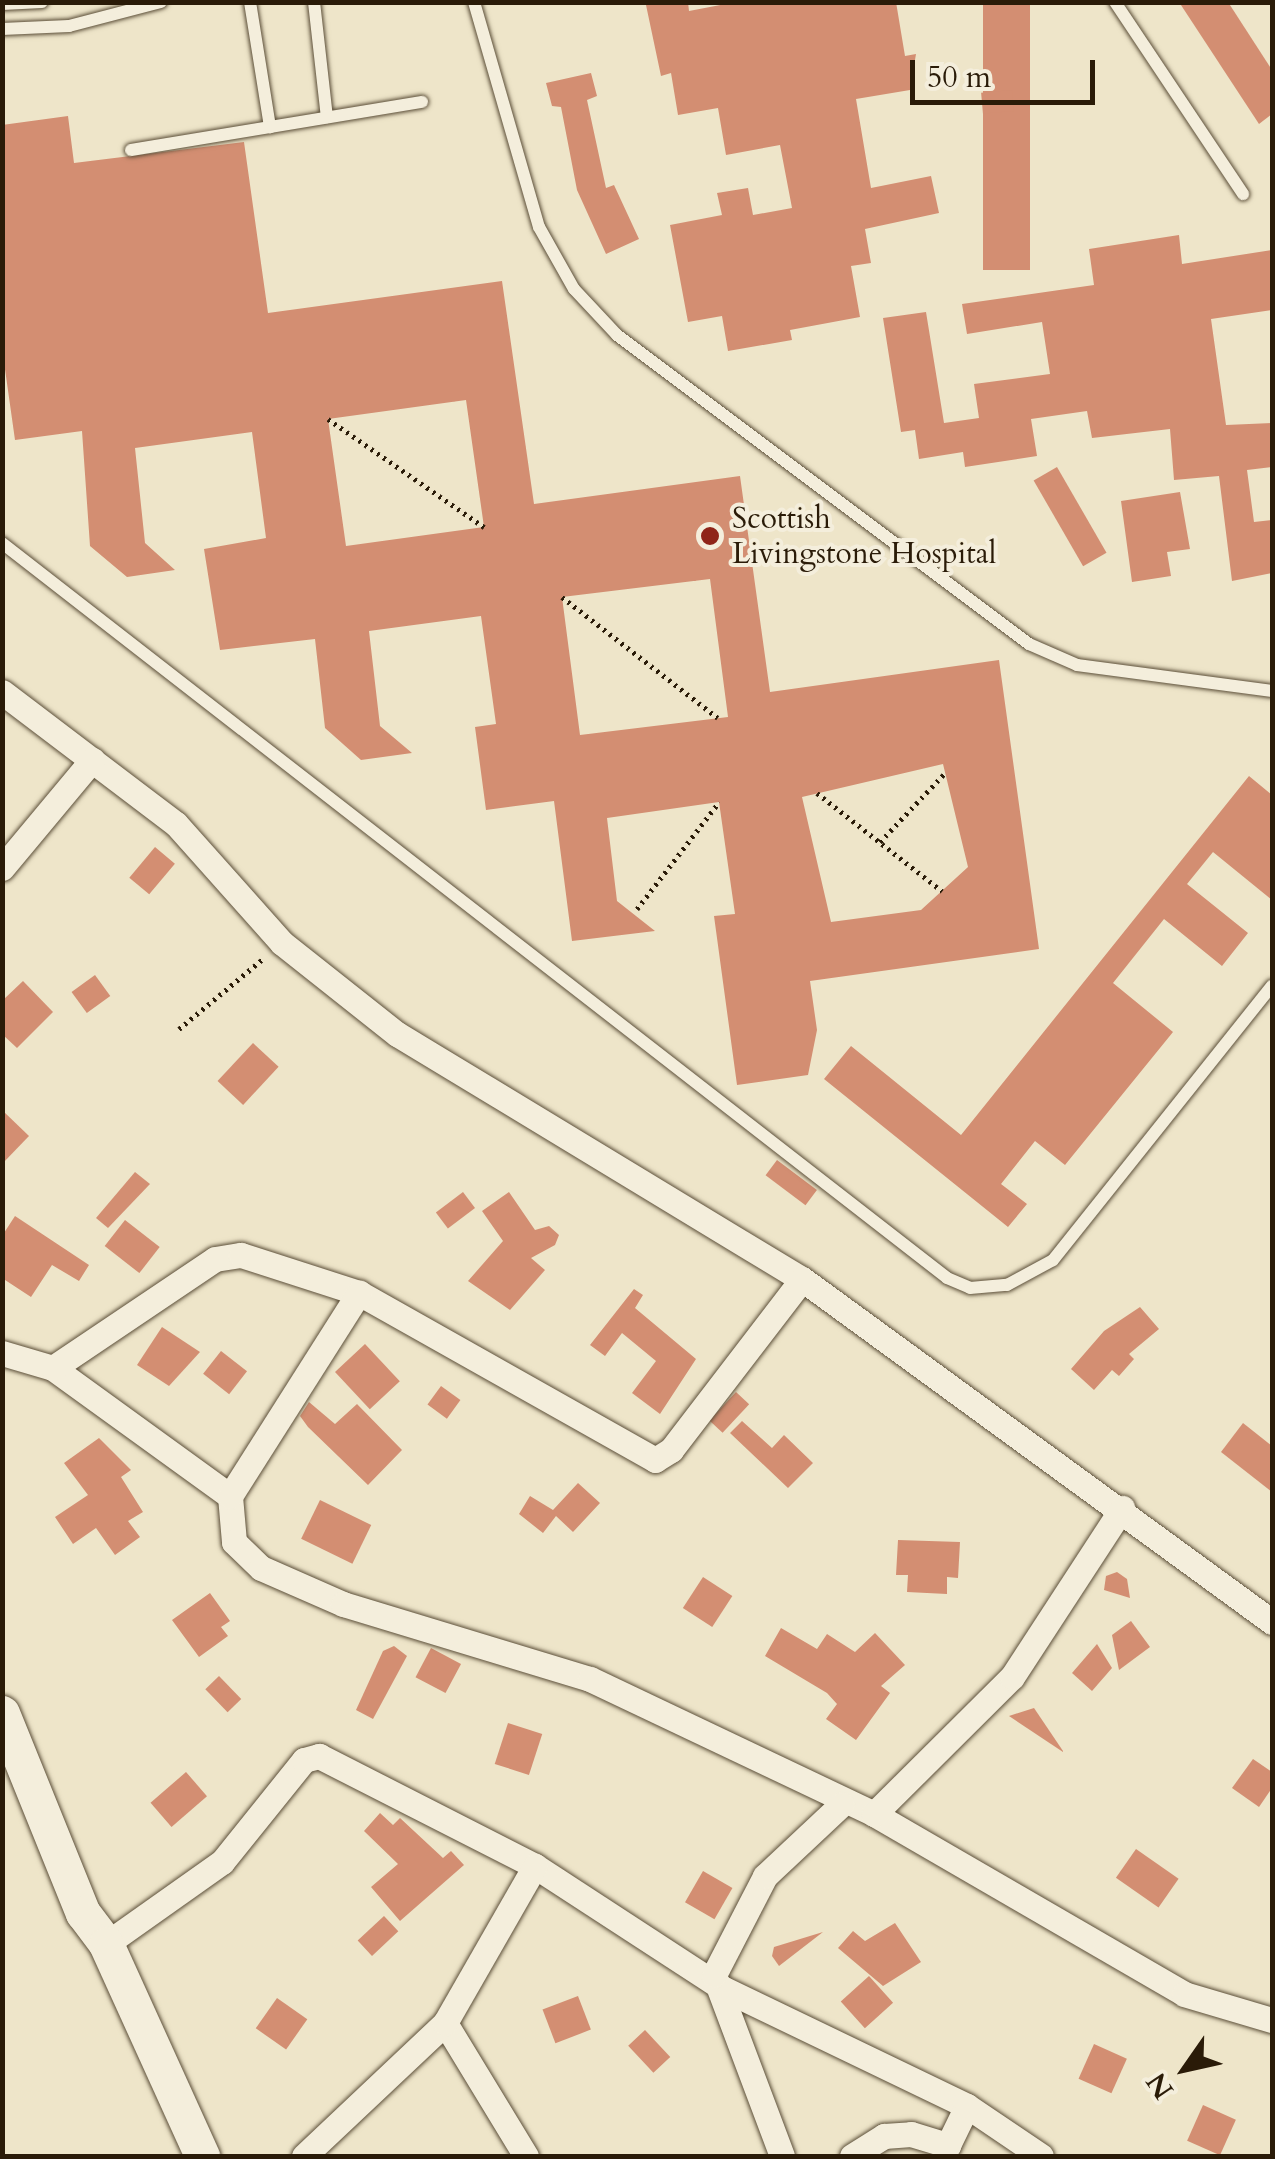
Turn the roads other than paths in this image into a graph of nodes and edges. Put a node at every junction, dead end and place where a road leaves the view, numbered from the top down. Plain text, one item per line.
1 (42, 2) edge
2 (161, 2) edge
3 (250, 2) edge
4 (314, 2) edge
5 (474, 2) edge
6 (1115, 2) edge
7 (2, 4) edge
8 (2, 30) edge
9 (422, 102) dead end
10 (327, 117) junction
11 (270, 127) junction
12 (131, 150) dead end
13 (1242, 194) dead end
14 (2, 543) edge
15 (1272, 691) edge
16 (2, 692) edge
17 (92, 760) junction
18 (2, 868) edge
19 (1272, 986) edge
20 (802, 1279) junction
21 (359, 1293) junction
22 (2, 1353) edge
23 (54, 1368) junction
24 (230, 1496) junction
25 (1122, 1508) junction
26 (1272, 1622) edge
27 (2, 1713) edge
28 (842, 1804) junction
29 (874, 1814) junction
30 (536, 1866) junction
31 (106, 1944) junction
32 (722, 1988) junction
33 (1272, 2020) edge
34 (445, 2023) junction
35 (967, 2106) junction
36 (951, 2151) edge
37 (202, 2156) edge
38 (304, 2156) edge
39 (526, 2156) edge
40 (782, 2156) edge
41 (852, 2156) edge
42 (1041, 2156) edge

1 - 7 lane
2 - 8 lane
3 - 11 lane
4 - 10 lane
5 - 15 lane
6 - 13 lane
9 - 10 lane
10 - 11 lane
11 - 12 lane
14 - 19 lane
16 - 17 street
17 - 18 street
17 - 20 street
20 - 21 street
20 - 25 street
21 - 23 street
21 - 24 street
22 - 23 street
23 - 24 street
24 - 28 street
25 - 26 street
25 - 29 street
27 - 31 street
28 - 29 street
28 - 32 street
29 - 33 street
30 - 31 street
30 - 32 street
30 - 34 street
31 - 37 street
32 - 35 street
32 - 40 street
34 - 38 street
34 - 39 street
35 - 36 street
35 - 42 street
36 - 41 street

